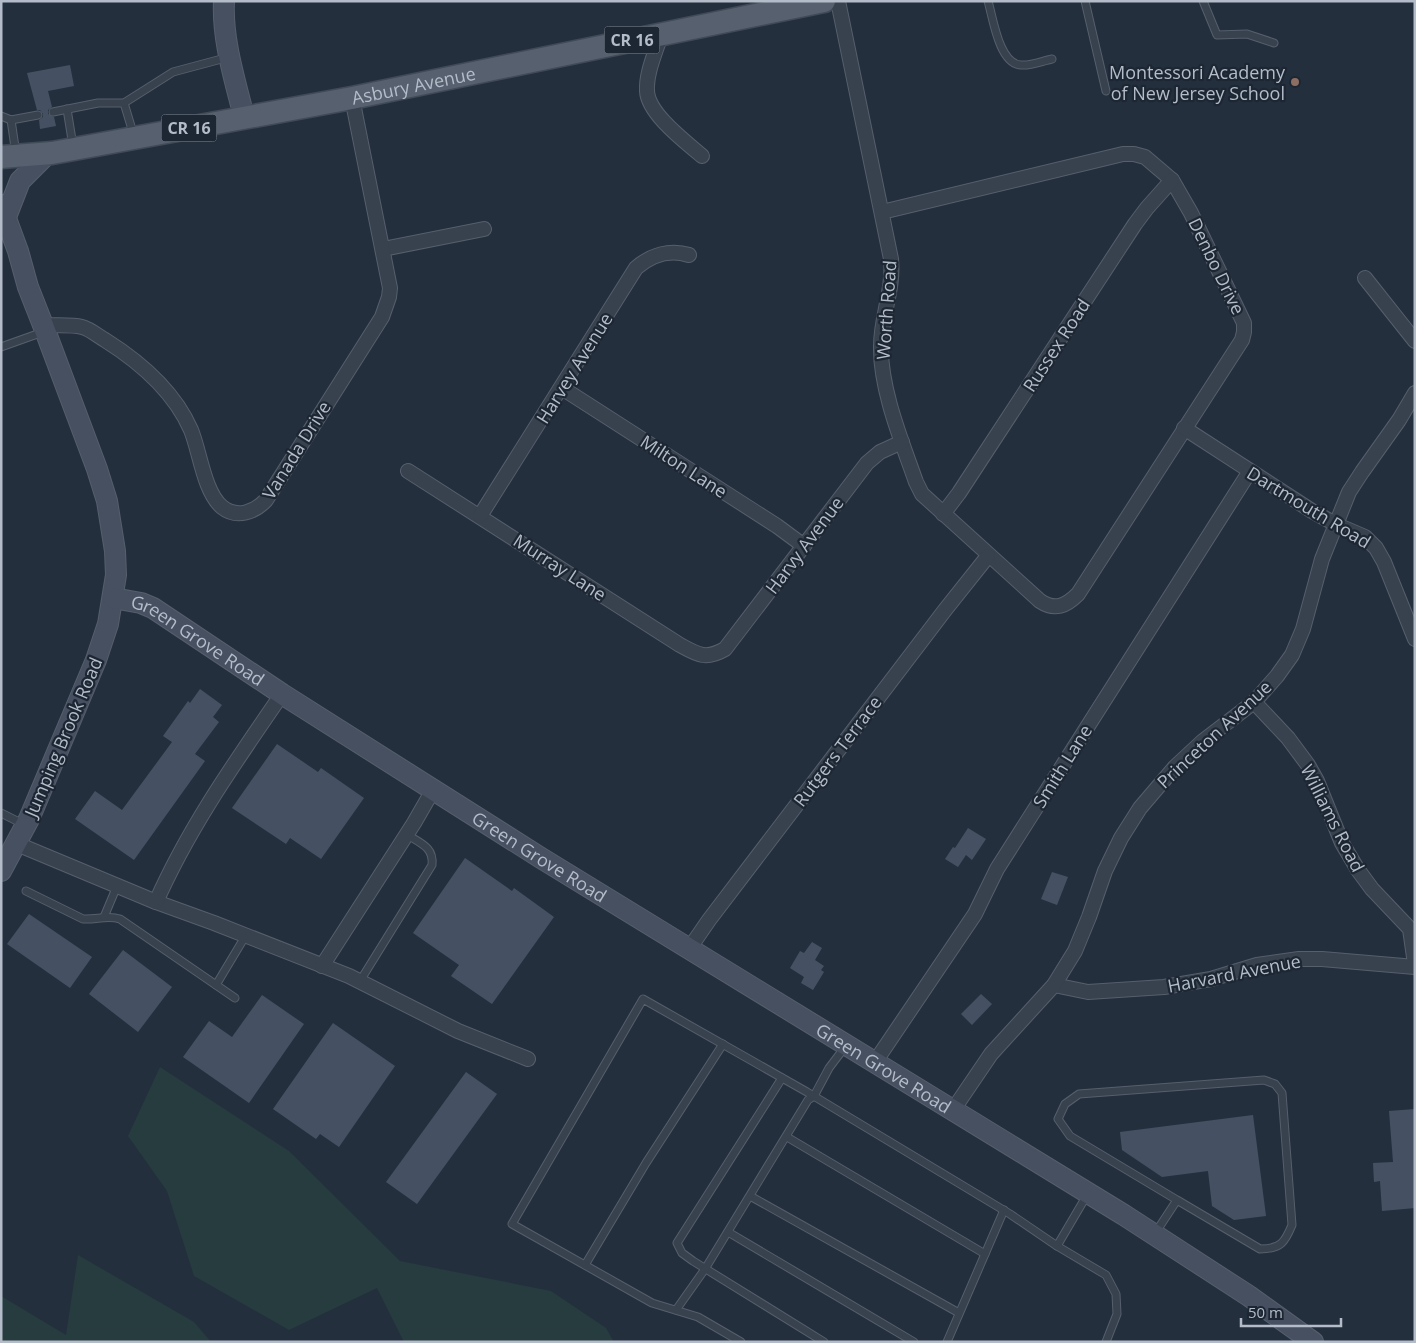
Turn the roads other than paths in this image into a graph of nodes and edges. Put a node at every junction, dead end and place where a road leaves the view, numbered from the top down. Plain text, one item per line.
1 (224, 1) edge
2 (824, 1) edge
3 (838, 1) edge
4 (988, 1) edge
5 (1085, 1) edge
6 (1203, 1) edge
7 (661, 34) junction
8 (1274, 42) dead end
9 (229, 57) junction
10 (1052, 59) dead end
11 (1106, 92) dead end
12 (352, 98) junction
13 (124, 103) junction
14 (67, 109) junction
15 (53, 112) dead end
16 (38, 115) dead end
17 (1, 116) edge
18 (244, 117) junction
19 (11, 120) junction
20 (135, 138) junction
21 (74, 150) junction
22 (48, 153) junction
23 (9, 156) edge
24 (702, 156) dead end
25 (1172, 180) junction
26 (4, 211) edge
27 (882, 212) junction
28 (484, 228) dead end
29 (383, 249) junction
30 (689, 255) dead end
31 (1365, 278) dead end
32 (45, 328) junction
33 (1415, 341) edge
34 (1, 347) edge
35 (562, 388) junction
36 (1415, 393) edge
37 (1184, 428) junction
38 (902, 442) junction
39 (408, 471) dead end
40 (1250, 471) junction
41 (943, 514) junction
42 (480, 516) junction
43 (1337, 525) junction
44 (804, 546) junction
45 (988, 556) junction
46 (113, 598) junction
47 (1062, 606) joint
48 (1415, 639) edge
49 (713, 655) joint
50 (282, 694) junction
51 (1254, 702) junction
52 (433, 790) junction
53 (1, 813) edge
54 (25, 826) junction
55 (406, 834) junction
56 (17, 844) junction
57 (1, 871) edge
58 (118, 886) junction
59 (26, 891) dead end
60 (156, 902) junction
61 (104, 917) junction
62 (246, 935) junction
63 (689, 949) junction
64 (322, 966) junction
65 (1415, 966) edge
66 (360, 981) junction
67 (216, 985) junction
68 (1054, 985) junction
69 (235, 998) dead end
70 (722, 1044) junction
71 (846, 1045) junction
72 (528, 1059) dead end
73 (875, 1062) junction
74 (782, 1078) junction
75 (814, 1096) junction
76 (953, 1110) junction
77 (787, 1137) junction
78 (1088, 1193) junction
79 (750, 1196) junction
80 (1177, 1200) junction
81 (1004, 1210) junction
82 (728, 1232) junction
83 (1154, 1234) junction
84 (1057, 1246) junction
85 (985, 1254) junction
86 (585, 1265) junction
87 (706, 1269) junction
88 (676, 1310) junction
89 (959, 1313) junction
90 (741, 1342) edge
91 (824, 1342) edge
92 (914, 1342) edge
93 (947, 1342) edge
94 (1106, 1342) edge
95 (1313, 1342) edge

1 - 9 street
2 - 7 main road, Asbury Avenue / CR 16
3 - 27 street, Worth Road
4 - 10 lane
5 - 11 lane
6 - 8 lane
7 - 12 main road, Asbury Avenue / CR 16
7 - 24 street
9 - 13 lane
9 - 18 street
12 - 18 main road, Asbury Avenue / CR 16
12 - 29 street, Vanada Drive
13 - 14 lane
13 - 20 lane
14 - 15 lane
14 - 21 lane
16 - 19 lane
17 - 19 lane
18 - 20 main road, Asbury Avenue / CR 16
19 - 23 lane
20 - 21 main road, Asbury Avenue / CR 16
21 - 22 main road, Asbury Avenue / CR 16
22 - 23 main road, Asbury Avenue / CR 16
22 - 26 street
25 - 27 street, Denbo Drive
25 - 37 street, Denbo Drive
25 - 41 street, Russex Road
26 - 32 street, Green Grove Road
27 - 38 street, Worth Road
28 - 29 street
29 - 32 street, Vanada Drive
30 - 35 street, Harvey Avenue
31 - 33 street
32 - 34 lane
32 - 46 street, Green Grove Road
35 - 42 street, Harvey Avenue
35 - 44 street, Milton Lane
36 - 43 street, Princeton Avenue
37 - 40 street, Dartmouth Road
37 - 47 street, Denbo Drive
38 - 41 street, Worth Road
38 - 44 street, Harvy Avenue
39 - 42 street, Murray Lane
40 - 43 street, Dartmouth Road
40 - 73 street, Smith Lane
41 - 45 street, Worth Road
42 - 49 street, Murray Lane
43 - 48 street, Dartmouth Road
43 - 51 street, Princeton Avenue
44 - 49 street, Harvy Avenue
45 - 47 street, Worth Road
45 - 63 street, Rutgers Terrace
46 - 50 street, Green Grove Road
46 - 54 street, Jumping Brook Road
50 - 52 street, Green Grove Road
50 - 60 street
51 - 65 street, Williams Road
51 - 68 street, Princeton Avenue
52 - 55 street
52 - 63 street, Green Grove Road
53 - 54 lane
54 - 56 street, Jumping Brook Road
55 - 64 street
55 - 66 lane
56 - 57 street, Jumping Brook Road
56 - 58 street
58 - 60 street
58 - 61 lane
59 - 61 lane
60 - 62 street
61 - 67 lane
62 - 64 street
62 - 67 lane
63 - 71 street, Green Grove Road
64 - 66 street
65 - 68 street, Harvard Avenue
66 - 72 street
67 - 69 lane
68 - 76 street, Princeton Avenue
70 - 74 lane
70 - 86 lane
70 - 86 lane
71 - 73 street, Green Grove Road
71 - 75 lane
73 - 76 street, Green Grove Road
74 - 75 lane
74 - 87 lane
75 - 77 lane
75 - 81 lane
76 - 78 street, Green Grove Road
77 - 79 lane
77 - 85 lane
78 - 83 street, Green Grove Road
78 - 84 lane
79 - 82 lane
79 - 89 lane
80 - 80 lane
80 - 83 lane
81 - 84 lane
81 - 85 lane
82 - 87 lane
82 - 92 lane
83 - 95 street, Green Grove Road
84 - 94 lane
85 - 89 lane
86 - 88 lane
87 - 88 lane
87 - 91 lane
88 - 90 lane
89 - 93 lane

